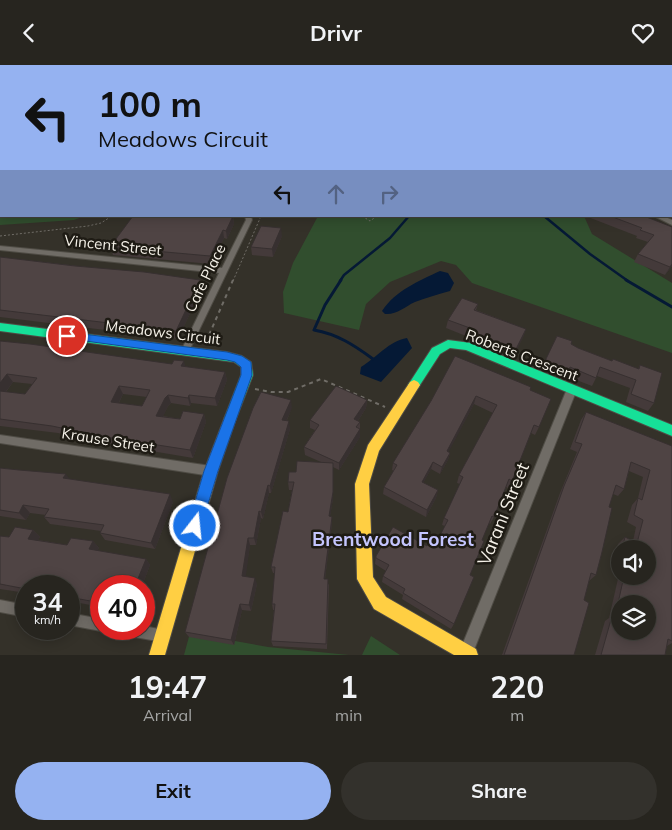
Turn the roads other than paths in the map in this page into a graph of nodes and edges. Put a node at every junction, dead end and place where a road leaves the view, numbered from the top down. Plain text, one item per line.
1 (248, 217) edge
2 (659, 217) edge
3 (672, 223) edge
4 (0, 248) edge
5 (224, 271) junction
6 (0, 327) edge
7 (184, 351) junction
8 (572, 389) junction
9 (672, 431) edge
10 (0, 439) edge
11 (211, 471) junction
12 (0, 606) edge
13 (15, 609) edge
14 (155, 635) edge
15 (163, 636) junction
16 (468, 654) edge
17 (156, 655) edge

1 - 5 street, Cafe Place
2 - 3 street
4 - 5 street, Vincent Street
5 - 7 street, Cafe Place
6 - 7 street, Meadows Circuit
7 - 11 street, Meadows Circuit
8 - 9 street, Roberts Crescent
8 - 16 street, Varani Street
8 - 16 street, Roberts Crescent
10 - 11 street, Krause Street
11 - 15 street, Meadows Circuit
12 - 13 street
14 - 15 street
15 - 17 street, Meadows Circuit

